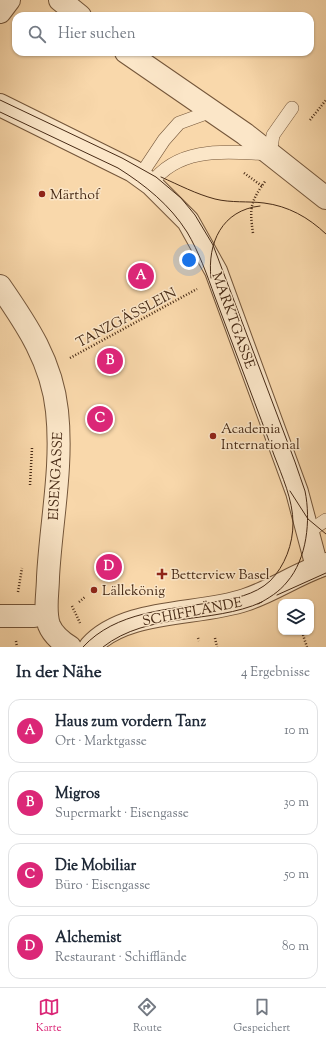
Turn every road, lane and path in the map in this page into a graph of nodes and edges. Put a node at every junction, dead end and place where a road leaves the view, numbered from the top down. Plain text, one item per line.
1 (9, 0) edge
2 (60, 0) edge
3 (0, 12) edge
4 (75, 12) edge
5 (132, 56) edge
6 (326, 100) edge
7 (0, 105) edge
8 (292, 108) dead end
9 (212, 111) junction
10 (306, 126) dead end
11 (270, 164) junction
12 (145, 180) junction
13 (326, 198) edge
14 (253, 233) dead end
15 (0, 286) edge
16 (194, 292) dead end
17 (67, 359) dead end
18 (32, 446) dead end
19 (30, 492) dead end
20 (317, 526) edge
21 (23, 562) dead end
22 (322, 565) edge
23 (85, 597) dead end
24 (79, 602) dead end
25 (16, 616) edge
26 (303, 635) edge
27 (198, 638) dead end
28 (215, 638) dead end
29 (199, 642) dead end
30 (17, 647) edge
31 (70, 647) edge
32 (90, 647) edge
33 (217, 647) edge
34 (307, 647) edge

1 - 3 street
2 - 4 street
5 - 9 street
6 - 10 path
7 - 12 street, MARKTGASSE
8 - 11 lane
9 - 11 street
9 - 12 lane
11 - 12 lane
11 - 13 street
11 - 14 path
12 - 20 street, MARKTGASSE
15 - 31 street, EISENGASSE
16 - 17 path, TANZGÄSSLEIN
18 - 19 path
20 - 22 street, MARKTGASSE
21 - 25 path
22 - 32 street, SCHIFFLÄNDE
23 - 24 path
25 - 30 path
26 - 34 path
27 - 29 path
28 - 33 path

